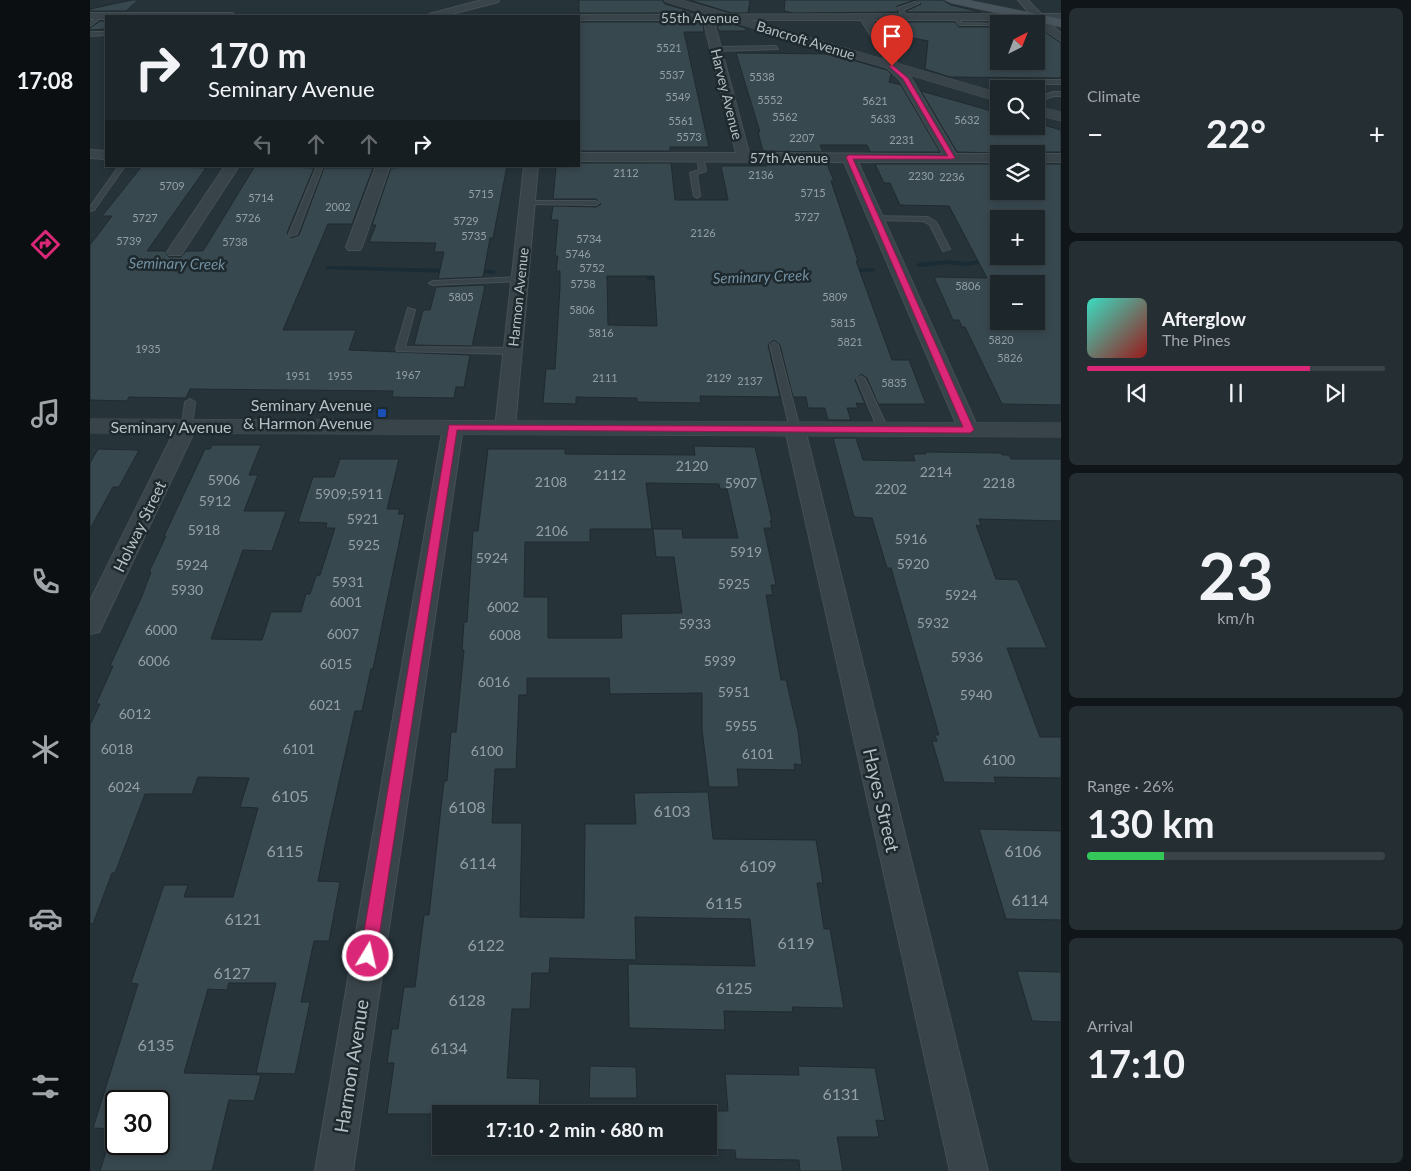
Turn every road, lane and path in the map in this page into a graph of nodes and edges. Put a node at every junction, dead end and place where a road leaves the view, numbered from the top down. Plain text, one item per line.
1 (494, 0) edge
2 (670, 0) edge
3 (951, 0) edge
4 (1024, 0) edge
5 (435, 2) dead end
6 (917, 3) dead end
7 (183, 5) dead end
8 (461, 9) junction
9 (476, 14) dead end
10 (216, 15) edge
11 (437, 15) edge
12 (1010, 15) edge
13 (1034, 15) edge
14 (90, 16) edge
15 (101, 16) junction
16 (105, 16) edge
17 (580, 17) edge
18 (955, 17) junction
19 (1061, 17) edge
20 (729, 18) junction
21 (865, 18) junction
22 (905, 18) junction
23 (990, 19) edge
24 (1045, 20) edge
25 (990, 24) edge
26 (90, 25) edge
27 (1056, 26) edge
28 (90, 34) edge
29 (105, 34) edge
30 (1061, 38) edge
31 (716, 48) junction
32 (776, 48) dead end
33 (892, 66) junction
34 (1045, 82) edge
35 (1061, 82) edge
36 (1061, 94) edge
37 (990, 95) edge
38 (1045, 97) edge
39 (1045, 113) edge
40 (1061, 117) edge
41 (90, 154) edge
42 (105, 154) edge
43 (743, 156) junction
44 (580, 157) edge
45 (700, 157) junction
46 (849, 157) junction
47 (952, 158) junction
48 (990, 158) edge
49 (1045, 158) edge
50 (1061, 158) edge
51 (121, 167) edge
52 (231, 167) edge
53 (320, 167) edge
54 (383, 167) edge
55 (531, 167) edge
56 (697, 196) dead end
57 (527, 203) junction
58 (596, 203) dead end
59 (90, 209) edge
60 (876, 218) junction
61 (293, 234) dead end
62 (354, 247) dead end
63 (946, 249) dead end
64 (175, 252) dead end
65 (520, 278) junction
66 (433, 282) dead end
67 (411, 310) dead end
68 (774, 345) dead end
69 (513, 351) junction
70 (861, 379) dead end
71 (190, 402) dead end
72 (90, 426) edge
73 (187, 426) junction
74 (453, 428) junction
75 (505, 428) junction
76 (795, 429) junction
77 (883, 429) junction
78 (970, 430) junction
79 (1061, 430) edge
80 (90, 626) edge
81 (334, 1171) edge
82 (969, 1171) edge

1 - 8 street
2 - 20 street, Bancroft Avenue
3 - 12 main road
4 - 13 street
5 - 8 street
6 - 22 lane
7 - 10 street
8 - 9 street
8 - 11 street
14 - 15 street
15 - 16 street
15 - 26 lane
17 - 20 street, 55th Avenue
18 - 22 street, 55th Avenue
18 - 23 street, 55th Avenue
18 - 25 lane
19 - 24 street, 55th Avenue
20 - 21 street, 55th Avenue
20 - 31 street, Harvey Avenue
20 - 33 street, Bancroft Avenue
21 - 22 street, 55th Avenue
21 - 33 street
27 - 30 street
28 - 29 lane
31 - 32 lane
31 - 43 street, Harvey Avenue
33 - 37 street, Bancroft Avenue
33 - 47 street
34 - 35 lane
36 - 38 lane
39 - 40 street
41 - 42 street
43 - 45 street, 57th Avenue
43 - 46 street, 57th Avenue
44 - 45 street, 57th Avenue
45 - 56 lane
46 - 47 street, 57th Avenue
46 - 60 street
47 - 48 street, 57th Avenue
49 - 50 street
51 - 59 lane
52 - 64 street
53 - 61 lane
54 - 62 street
55 - 57 street, Harmon Avenue
57 - 58 lane
57 - 65 street, Harmon Avenue
60 - 63 lane
60 - 78 street
65 - 66 lane
65 - 69 street, Harmon Avenue
67 - 69 lane
68 - 76 lane
69 - 75 street, Harmon Avenue
70 - 77 lane
71 - 73 lane
72 - 73 street, Seminary Avenue
73 - 74 street, Seminary Avenue
73 - 80 street, Holway Street
74 - 75 street, Seminary Avenue
74 - 81 street, Harmon Avenue
75 - 76 street, Seminary Avenue
76 - 77 street, Seminary Avenue
76 - 82 street, Hayes Street
77 - 78 street, Seminary Avenue
78 - 79 street, Seminary Avenue

